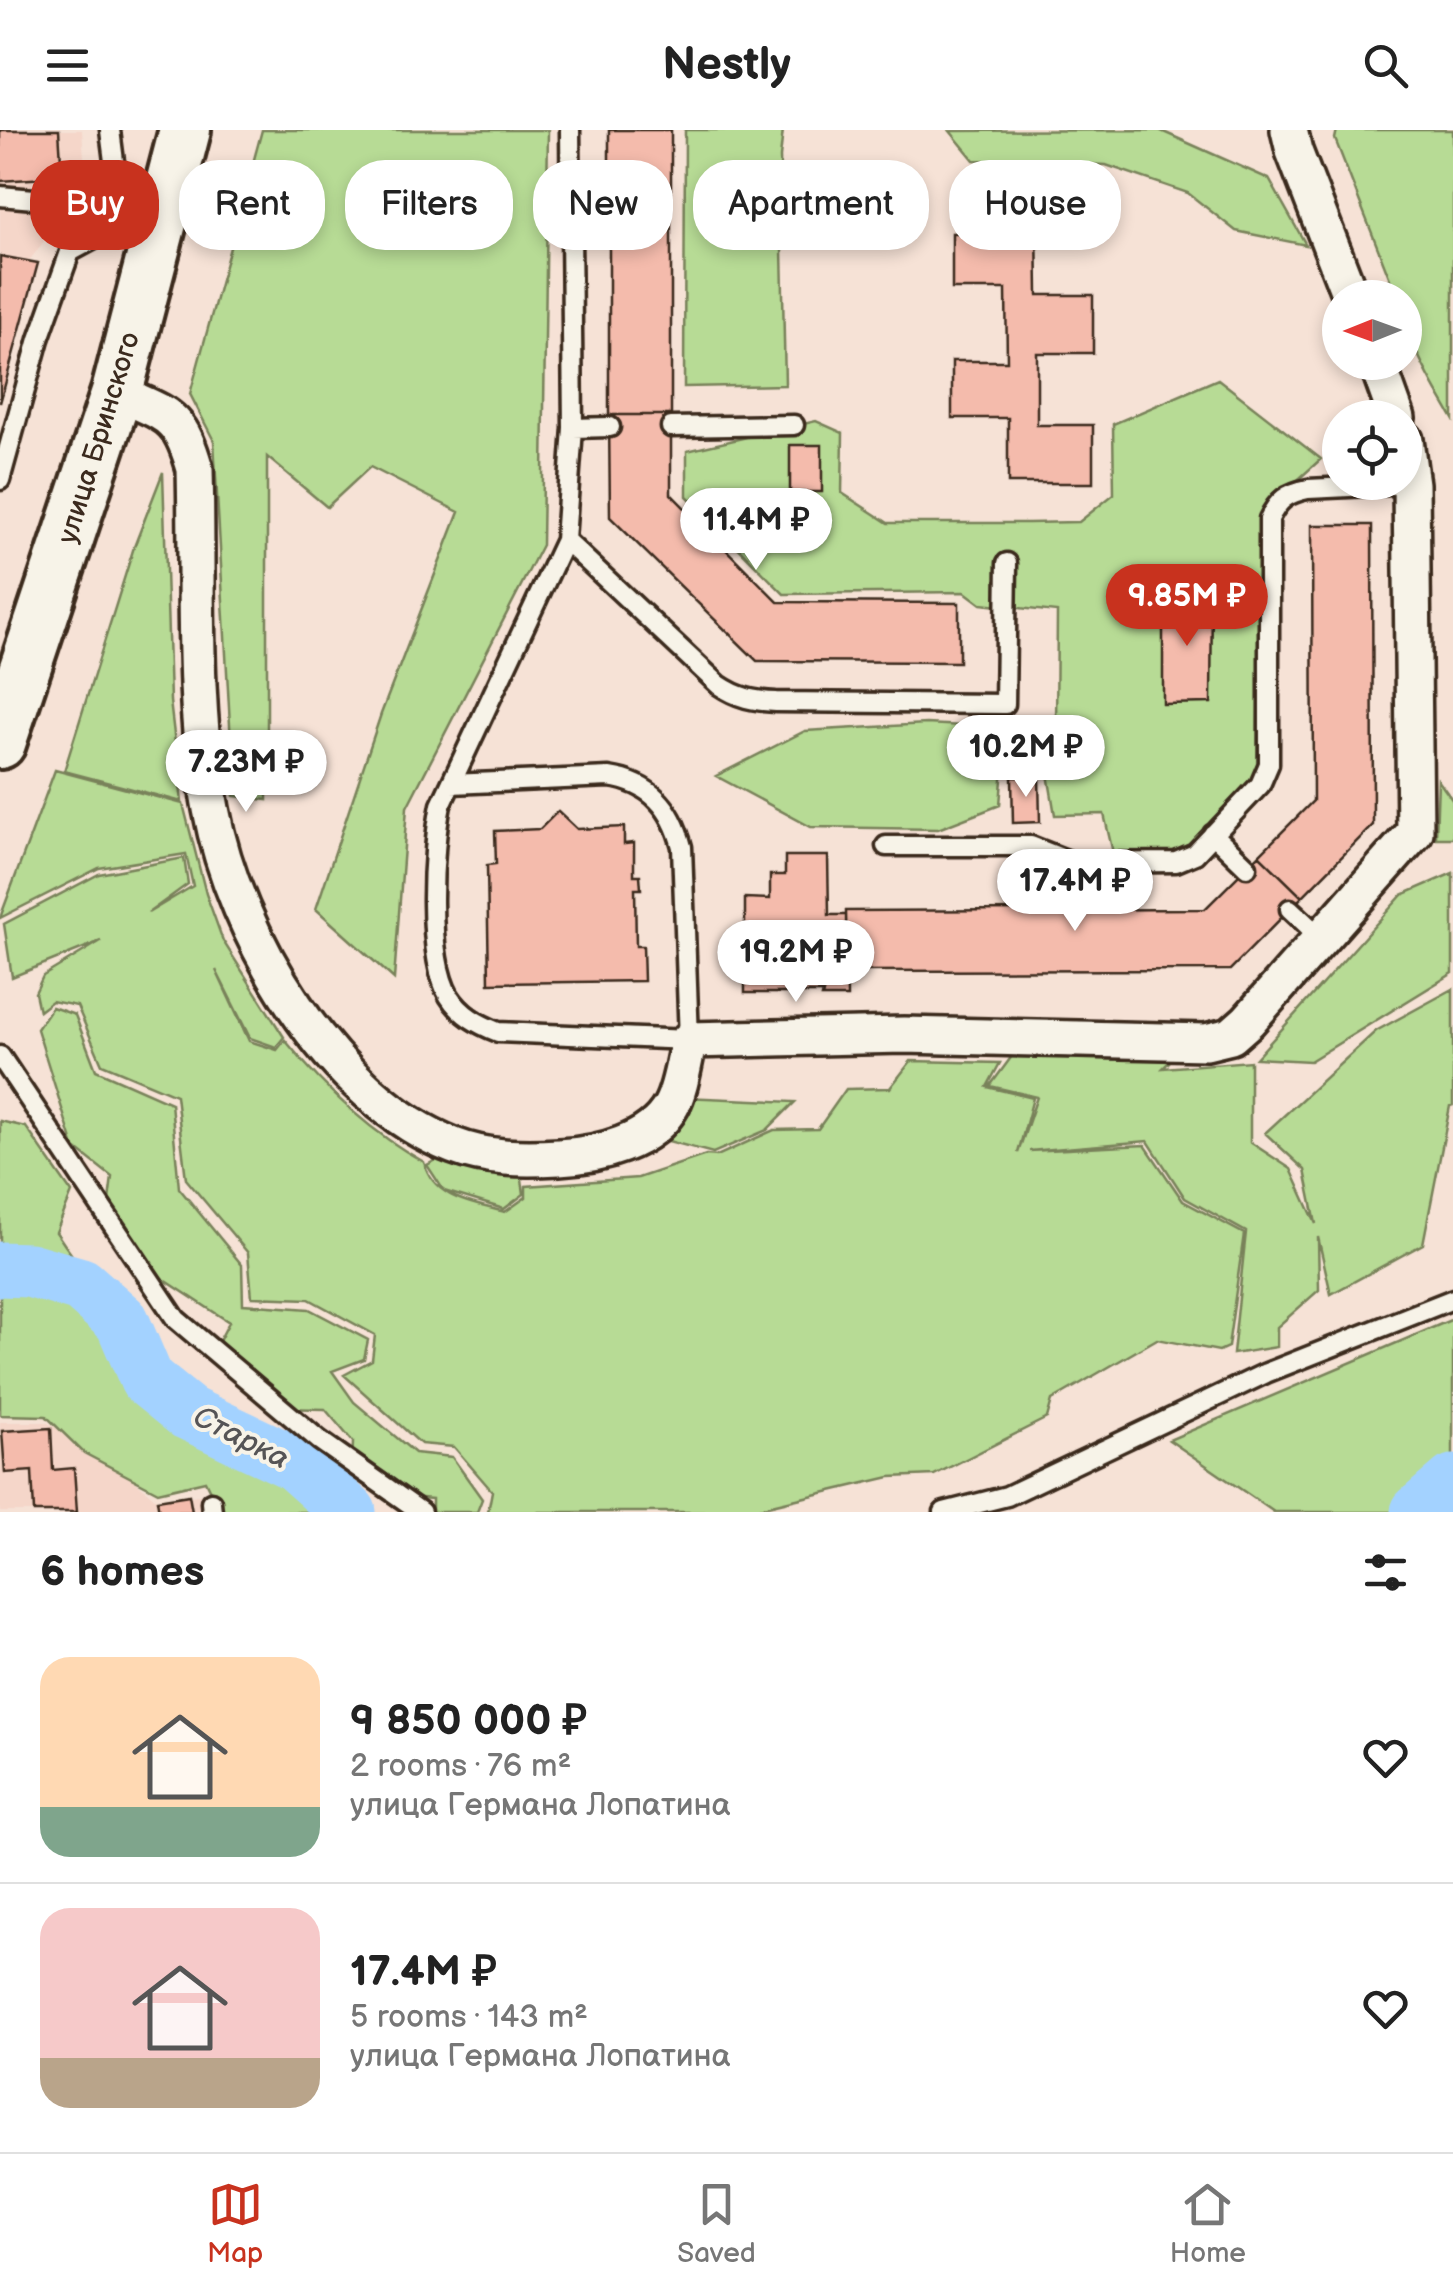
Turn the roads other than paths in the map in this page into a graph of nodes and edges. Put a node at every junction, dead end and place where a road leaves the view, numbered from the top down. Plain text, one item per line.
1 (110, 130) edge
2 (185, 130) edge
3 (570, 130) edge
4 (1289, 130) edge
5 (119, 160) edge
6 (159, 187) edge
7 (0, 196) edge
8 (30, 199) edge
9 (76, 250) edge
10 (137, 250) edge
11 (1345, 280) edge
12 (117, 392) junction
13 (794, 426) dead end
14 (610, 427) dead end
15 (671, 427) dead end
16 (573, 428) junction
17 (0, 480) edge
18 (1322, 488) edge
19 (1411, 500) edge
20 (565, 540) junction
21 (1007, 564) dead end
22 (0, 743) edge
23 (451, 784) junction
24 (1214, 834) junction
25 (886, 846) dead end
26 (1247, 867) dead end
27 (1290, 909) dead end
28 (1321, 938) junction
29 (689, 1040) junction
30 (0, 1056) edge
31 (1453, 1299) edge
32 (421, 1512) edge
33 (944, 1512) edge

1 - 5 lane
2 - 6 main road, улица Бринского
3 - 16 lane
4 - 11 street
7 - 8 lane
9 - 17 lane
10 - 12 main road, улица Бринского
12 - 22 main road, улица Бринского
12 - 29 street
13 - 15 lane
14 - 16 lane
16 - 20 lane
18 - 24 lane
19 - 28 street
20 - 21 lane
20 - 23 lane
23 - 29 lane
23 - 29 lane
24 - 25 lane
24 - 26 lane
27 - 28 lane
28 - 29 street
30 - 32 lane
31 - 33 lane

